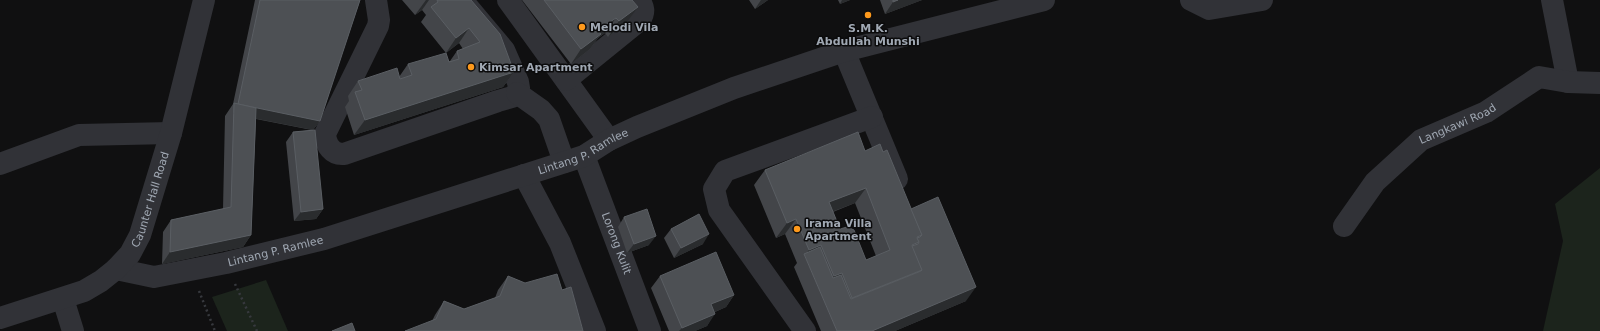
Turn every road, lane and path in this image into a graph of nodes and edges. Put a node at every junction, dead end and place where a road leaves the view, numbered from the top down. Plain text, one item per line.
1 (204, 0) edge
2 (376, 0) edge
3 (462, 0) edge
4 (508, 0) edge
5 (639, 0) edge
6 (1044, 0) edge
7 (1191, 0) edge
8 (1262, 0) edge
9 (1552, 0) edge
10 (844, 51) junction
11 (566, 80) junction
12 (1568, 82) junction
13 (1600, 83) edge
14 (517, 93) junction
15 (872, 117) junction
16 (171, 132) junction
17 (609, 140) junction
18 (574, 159) junction
19 (0, 164) edge
20 (524, 175) junction
21 (903, 196) edge
22 (1344, 226) dead end
23 (226, 263) junction
24 (116, 269) junction
25 (191, 270) junction
26 (63, 299) junction
27 (0, 318) edge
28 (73, 331) edge
29 (215, 331) edge
30 (258, 331) edge
31 (595, 331) edge
32 (650, 331) edge
33 (804, 331) edge

1 - 16 street, Caunter Hall Road
2 - 14 street
3 - 14 street
4 - 11 street
5 - 11 street
6 - 10 street, Lintang P. Ramlee
7 - 8 street
9 - 12 street
10 - 15 street
10 - 17 street, Lintang P. Ramlee
11 - 17 street
12 - 13 street, Langkawi Road
12 - 22 street, Langkawi Road
14 - 18 street, Lorong Kulit
15 - 21 street
15 - 33 street
16 - 19 street
16 - 24 street, Caunter Hall Road
17 - 18 street, Lintang P. Ramlee
18 - 20 street, Lintang P. Ramlee
18 - 32 street, Lorong Kulit
20 - 23 street, Lintang P. Ramlee
20 - 31 street
23 - 25 street, Lintang P. Ramlee
23 - 30 path
24 - 25 street, Lintang P. Ramlee
24 - 26 street, Caunter Hall Road
25 - 29 path
26 - 27 street, Caunter Hall Road
26 - 28 street

